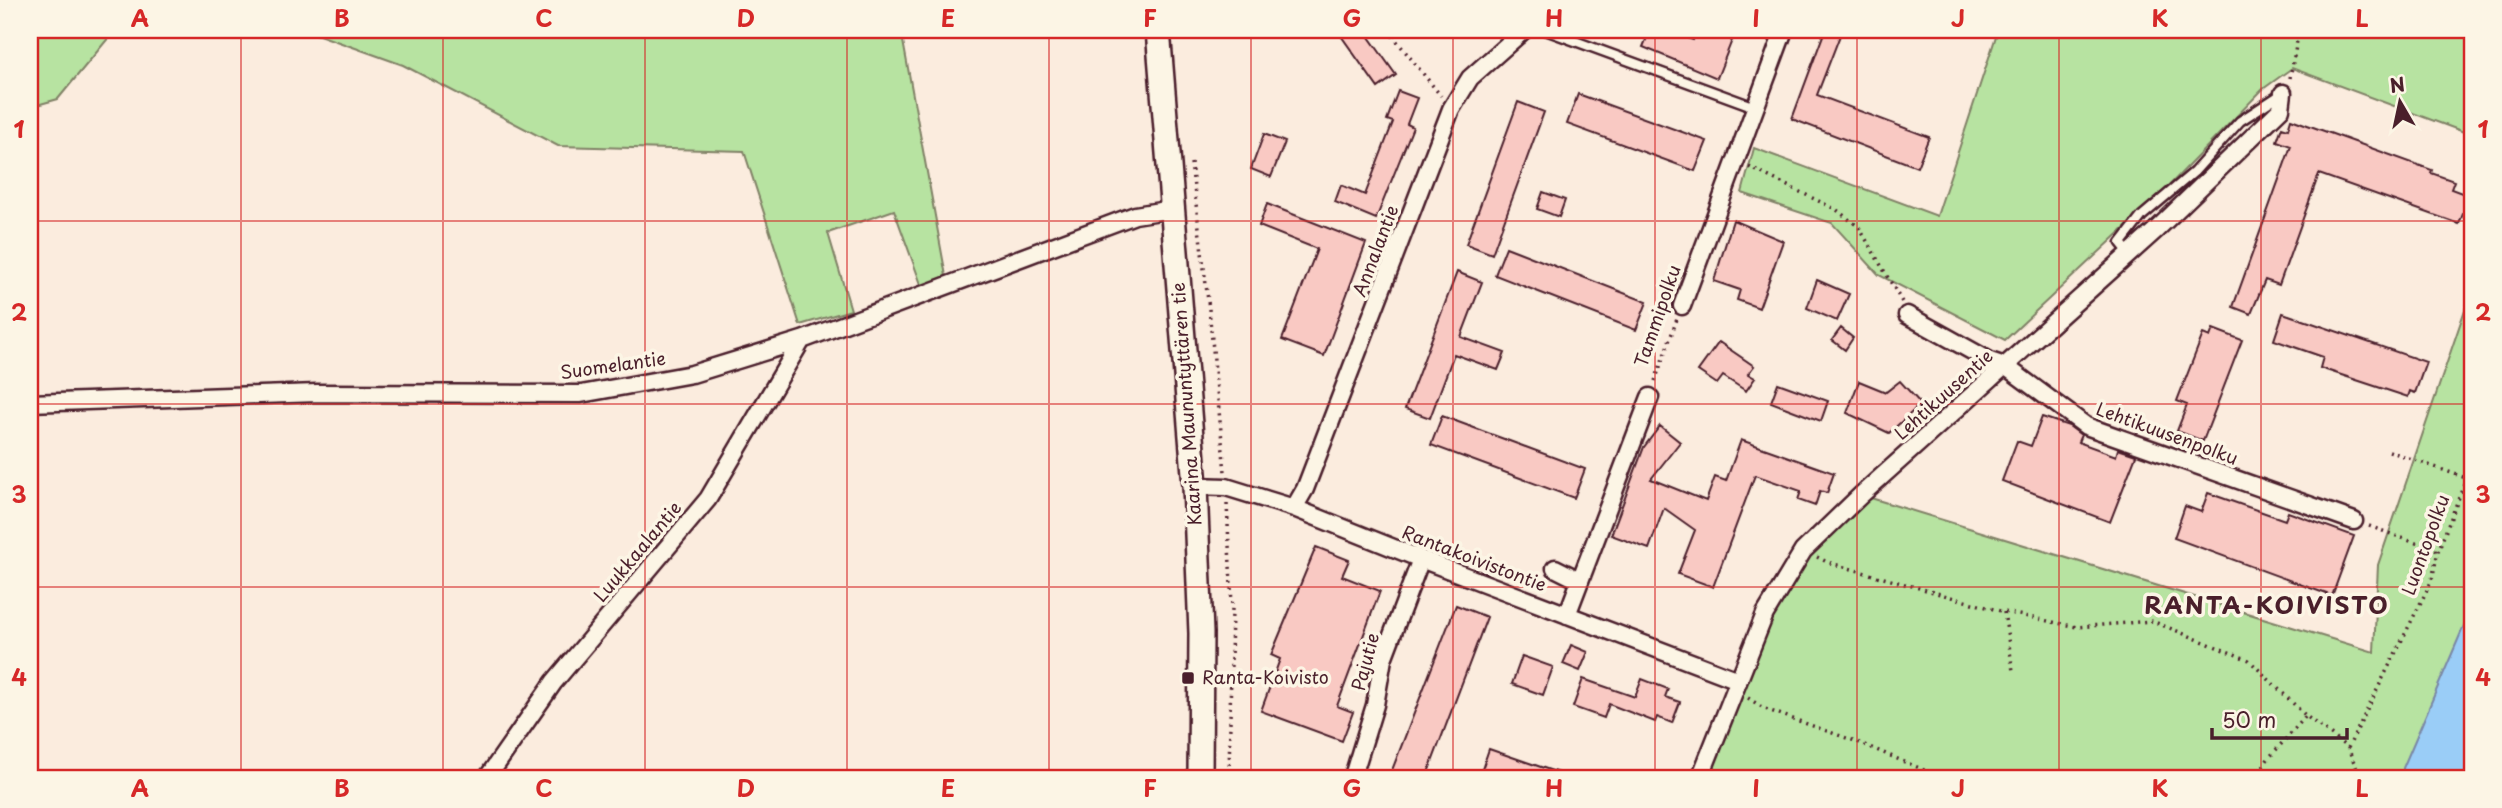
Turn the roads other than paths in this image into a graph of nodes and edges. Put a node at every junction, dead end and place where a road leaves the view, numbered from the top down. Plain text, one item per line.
1 (1158, 30) edge
2 (1524, 30) edge
3 (1545, 30) edge
4 (1784, 30) edge
5 (2285, 90) road end
6 (1755, 107) junction
7 (1173, 209) junction
8 (1682, 306) road end
9 (1907, 316) road end
10 (802, 340) junction
11 (2005, 366) junction
12 (1650, 397) road end
13 (30, 403) edge
14 (1195, 486) junction
15 (1294, 508) junction
16 (2354, 521) road end
17 (1421, 559) junction
18 (1555, 568) dead end
19 (1579, 580) junction
20 (1567, 615) junction
21 (1736, 684) junction
22 (1353, 776) dead end
23 (487, 778) edge
24 (1200, 778) edge
25 (1700, 778) edge

1 - 7 main road, Kaarina Maununtyttären tie
2 - 15 street, Annalantie
3 - 6 lane
4 - 6 street, Tammipolku
5 - 11 street, Lehtikuusentie
6 - 8 street, Tammipolku
7 - 10 street, Suomelantie
7 - 14 main road, Kaarina Maununtyttären tie
9 - 11 street, Lehtikuusenpolku
10 - 13 street, Suomelantie
10 - 23 street, Luukkaalantie
11 - 16 street, Lehtikuusenpolku
11 - 21 street, Lehtikuusentie
12 - 19 street
14 - 15 street, Rantakoivistontie
14 - 24 main road, Kaarina Maununtyttären tie
15 - 17 street, Rantakoivistontie
17 - 20 street, Rantakoivistontie
17 - 22 street, Pajutie
18 - 19 street
19 - 20 street
20 - 21 street, Rantakoivistontie
21 - 25 street, Lehtikuusentie

